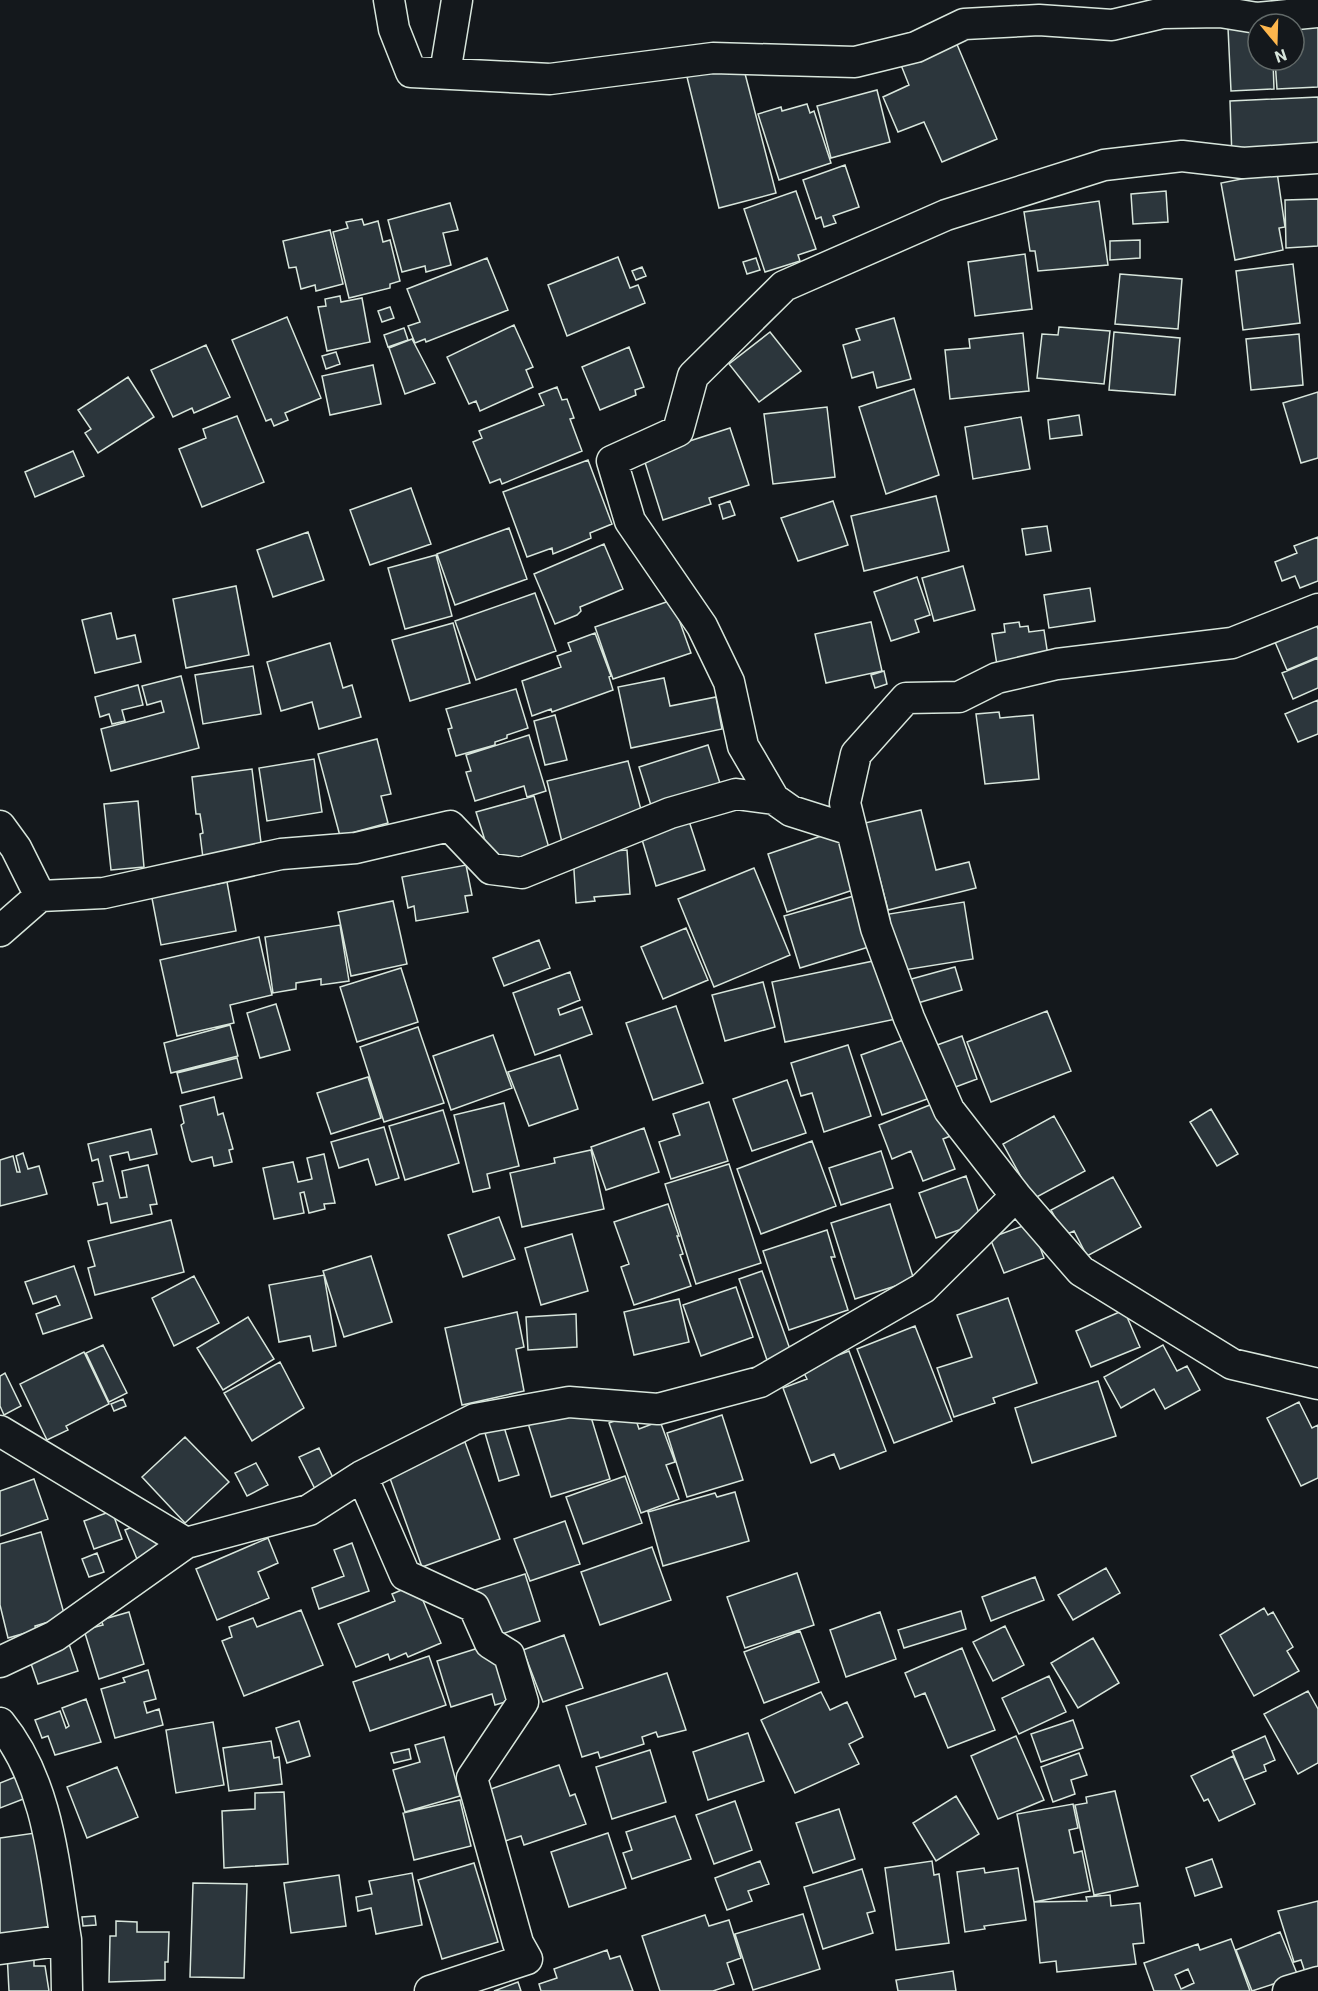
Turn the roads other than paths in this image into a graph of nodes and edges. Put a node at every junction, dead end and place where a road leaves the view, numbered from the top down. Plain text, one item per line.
1 (389, 0) edge
2 (457, 0) edge
3 (1318, 12) edge
4 (445, 73) junction
5 (1318, 159) edge
6 (1318, 609) edge
7 (774, 799) junction
8 (0, 826) edge
9 (850, 830) junction
10 (40, 897) junction
11 (0, 931) edge
12 (1016, 1196) junction
13 (1318, 1384) edge
14 (0, 1431) edge
15 (362, 1476) junction
16 (186, 1543) junction
17 (0, 1662) edge
18 (0, 1723) edge
19 (66, 1940) junction
20 (0, 1949) edge
21 (1318, 1982) edge
22 (67, 1991) edge
23 (430, 1991) edge
24 (1288, 1991) edge

1 - 4 street
2 - 4 street
3 - 4 street
5 - 7 street
6 - 9 street
7 - 9 street
7 - 10 street
8 - 10 street
9 - 12 street
10 - 11 street
12 - 13 street
12 - 15 street
14 - 16 street
15 - 16 street
15 - 23 street
16 - 17 street
18 - 19 street
19 - 20 street
19 - 22 street
21 - 24 street

